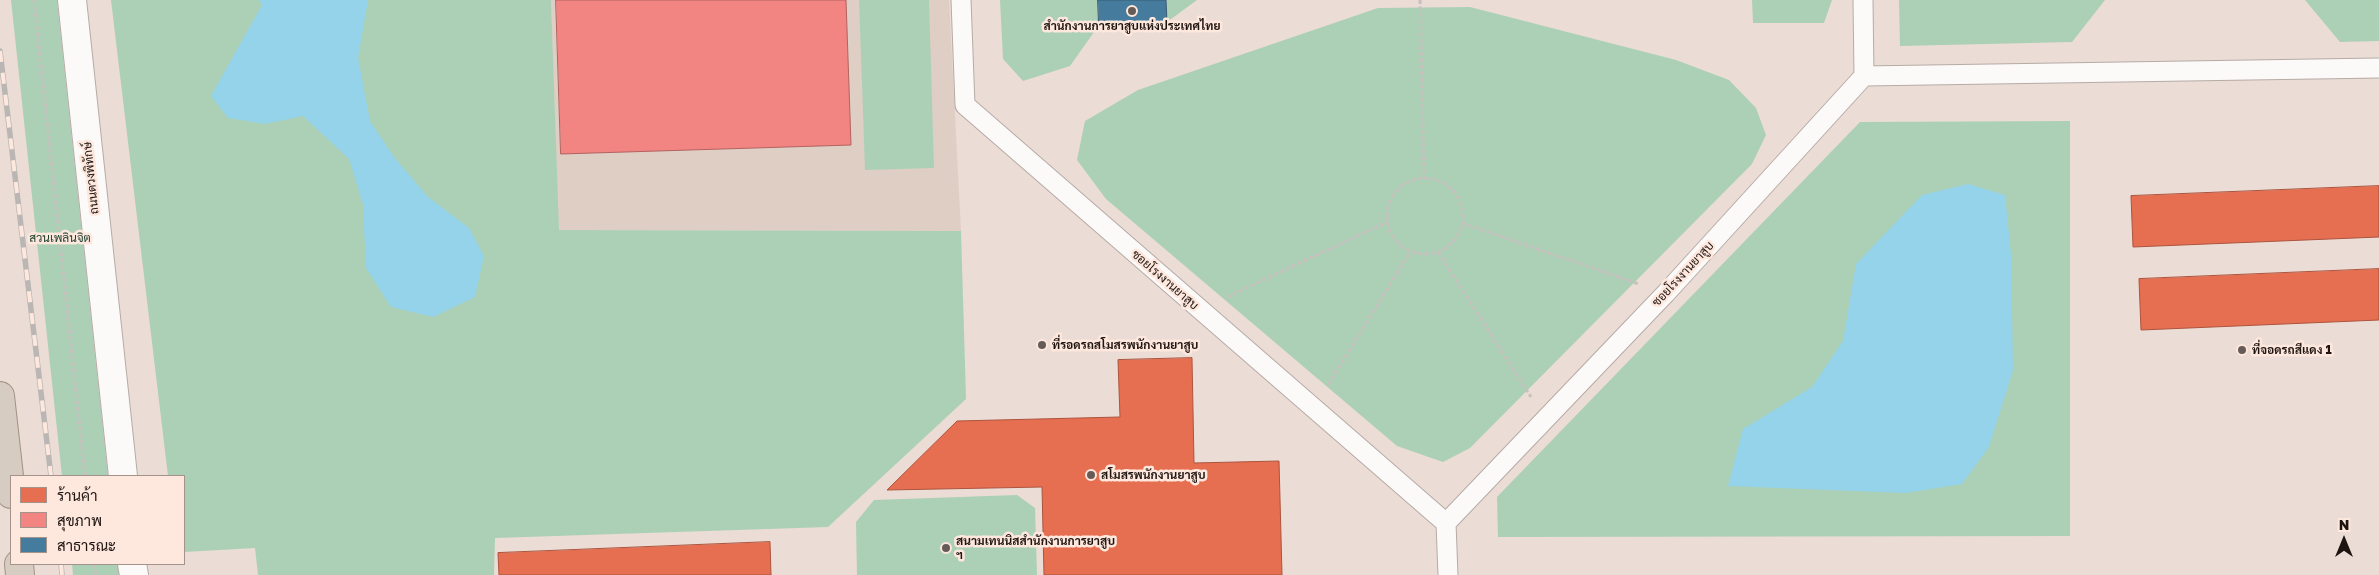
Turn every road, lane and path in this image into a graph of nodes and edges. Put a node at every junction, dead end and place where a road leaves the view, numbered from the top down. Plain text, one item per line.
1 (34, 0) edge
2 (72, 0) edge
3 (961, 0) edge
4 (1420, 0) edge
5 (1863, 0) edge
6 (2379, 68) edge
7 (1864, 76) junction
8 (1424, 178) junction
9 (1387, 222) junction
10 (1462, 223) junction
11 (1410, 252) junction
12 (1438, 252) junction
13 (1666, 293) junction
14 (1200, 310) junction
15 (0, 396) edge
16 (1314, 408) junction
17 (1545, 419) junction
18 (85, 475) edge
19 (123, 475) edge
20 (10, 485) edge
21 (1446, 523) junction
22 (1448, 575) edge

1 - 18 path
2 - 19 street, ถนนดวงพิทักษ์
3 - 14 lane, ซอยโรงงานยาสูบ
4 - 8 path
5 - 7 lane
6 - 7 lane
7 - 13 lane, ซอยโรงงานยาสูบ
8 - 9 path
8 - 10 path
9 - 11 path
9 - 14 path
10 - 12 path
10 - 13 path
11 - 12 path
11 - 16 path
12 - 17 path
13 - 17 lane, ซอยโรงงานยาสูบ
14 - 16 lane, ซอยโรงงานยาสูบ
15 - 20 highway
16 - 21 lane, ซอยโรงงานยาสูบ
17 - 21 lane, ซอยโรงงานยาสูบ
21 - 22 lane

